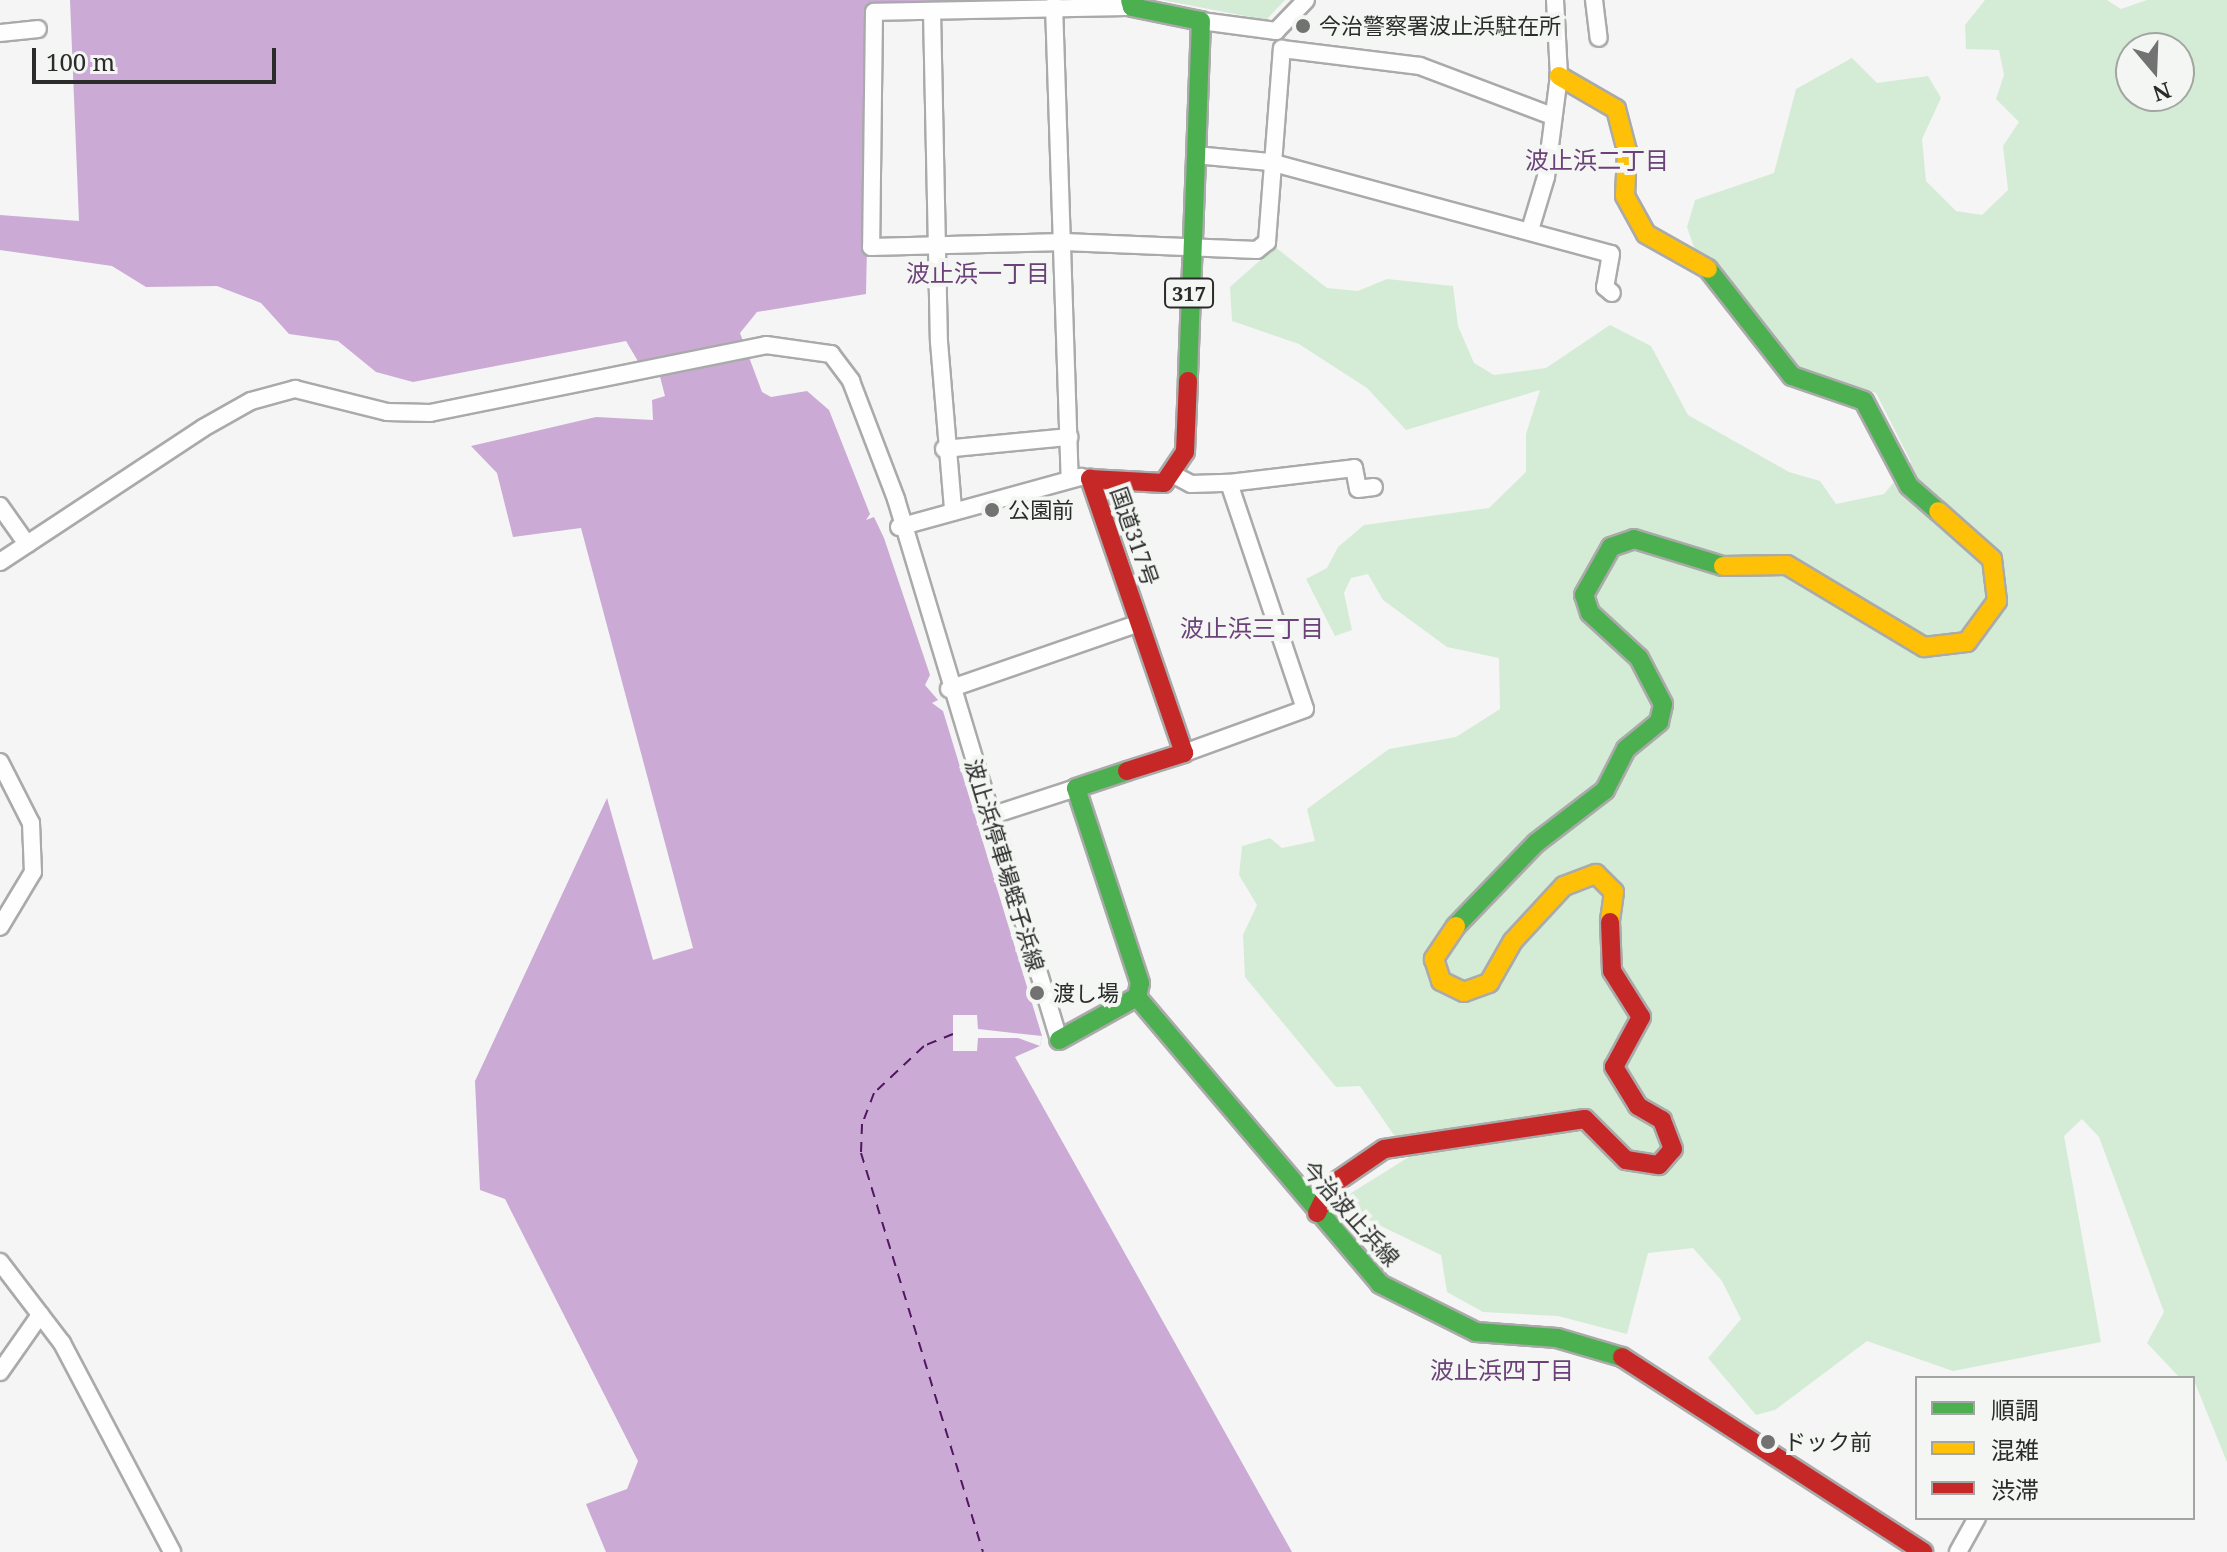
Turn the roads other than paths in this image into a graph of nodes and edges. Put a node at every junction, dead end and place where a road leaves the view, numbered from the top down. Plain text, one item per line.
1 (1306, 0) edge
2 (1555, 0) edge
3 (1594, 0) edge
4 (1131, 4) edge
5 (1054, 5) junction
6 (932, 11) junction
7 (1201, 21) junction
8 (38, 29) dead end
9 (1276, 31) junction
10 (0, 33) edge
11 (1599, 38) dead end
12 (1282, 49) junction
13 (1559, 76) junction
14 (1550, 115) junction
15 (1195, 155) junction
16 (1270, 162) junction
17 (1530, 230) junction
18 (1064, 242) junction
19 (935, 245) junction
20 (1190, 246) junction
21 (1612, 293) dead end
22 (1069, 437) junction
23 (944, 449) junction
24 (1174, 475) junction
25 (1070, 476) junction
26 (1090, 479) junction
27 (1229, 483) junction
28 (1374, 487) dead end
29 (0, 506) edge
30 (953, 509) junction
31 (899, 527) junction
32 (27, 544) junction
33 (0, 562) edge
34 (1140, 623) junction
35 (949, 689) junction
36 (1184, 753) junction
37 (0, 762) edge
38 (1076, 788) junction
39 (990, 816) junction
40 (0, 927) edge
41 (1137, 997) junction
42 (1059, 1040) joint
43 (1317, 1213) junction
44 (0, 1262) edge
45 (40, 1315) junction
46 (0, 1372) edge
47 (1976, 1520) edge
48 (172, 1552) edge
49 (1923, 1552) edge
50 (1958, 1552) edge

1 - 9 street
2 - 13 street
3 - 11 street
4 - 5 street
4 - 7 main road
5 - 6 street
5 - 18 street
6 - 19 street
6 - 19 street
7 - 9 street
7 - 15 main road, 317
8 - 10 street
9 - 12 street
12 - 14 street
12 - 16 street
13 - 14 street
13 - 43 main road
14 - 17 street
15 - 16 street
15 - 20 main road, 317
16 - 17 street
16 - 20 street
17 - 21 street
18 - 19 street
18 - 20 street
18 - 22 street
19 - 23 street
20 - 24 main road, 317
22 - 23 street
22 - 25 street
23 - 30 street
24 - 26 main road, 国道317号
24 - 27 street
25 - 26 street
25 - 30 street
26 - 34 main road, 国道317号
27 - 28 street
27 - 36 street
29 - 32 street
30 - 31 street
31 - 32 street, 波止浜停車場蛭子浜線
31 - 35 street, 波止浜停車場蛭子浜線
32 - 33 street, 波止浜停車場蛭子浜線
34 - 35 street
34 - 36 main road, 国道317号
35 - 39 street, 波止浜停車場蛭子浜線
36 - 38 main road
37 - 40 street
38 - 39 street
38 - 41 main road
39 - 42 street, 波止浜停車場蛭子浜線
41 - 42 main road
41 - 43 main road, 今治波止浜線
43 - 49 main road, 今治波止浜線
44 - 45 street
45 - 46 street
45 - 48 street
47 - 50 street

